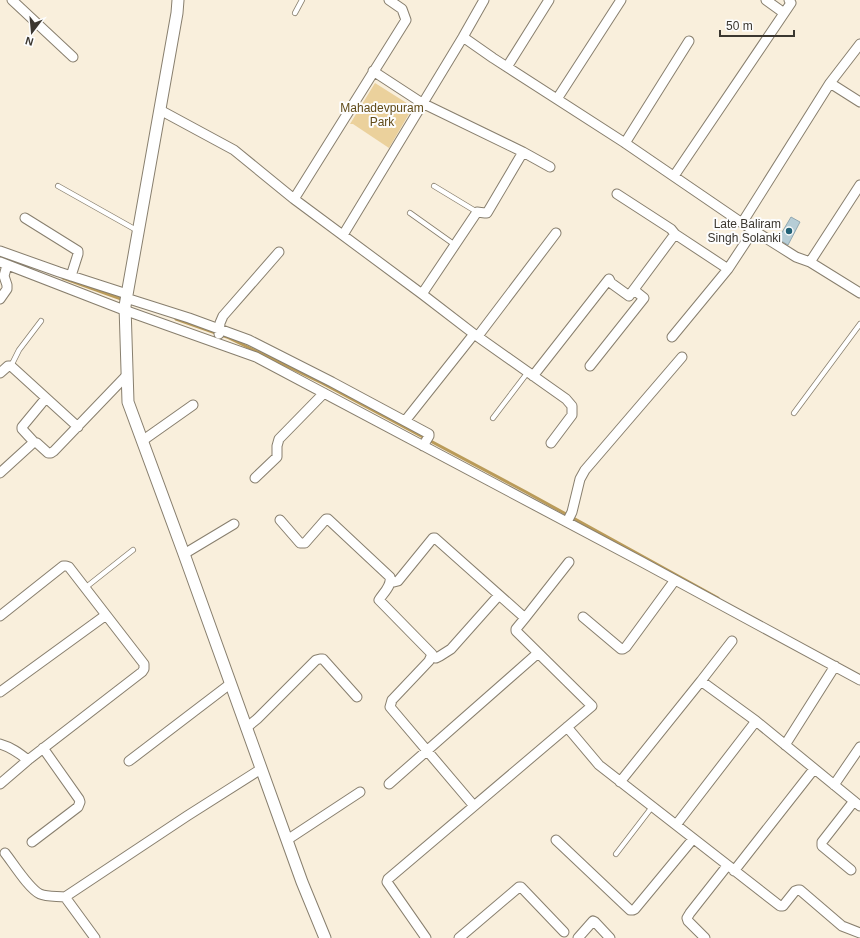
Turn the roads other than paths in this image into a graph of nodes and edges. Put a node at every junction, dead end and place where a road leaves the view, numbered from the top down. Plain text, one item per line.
1 (12, 0) edge
2 (178, 0) edge
3 (302, 0) edge
4 (389, 0) edge
5 (484, 0) edge
6 (549, 0) edge
7 (621, 0) edge
8 (766, 0) edge
9 (791, 1) edge
10 (295, 13) dead end
11 (784, 13) junction
12 (463, 37) junction
13 (689, 41) dead end
14 (860, 44) edge
15 (73, 57) dead end
16 (507, 67) junction
17 (373, 71) junction
18 (830, 83) junction
19 (557, 99) junction
20 (860, 102) edge
21 (422, 103) junction
22 (160, 110) junction
23 (625, 143) junction
24 (523, 152) junction
25 (550, 167) dead end
26 (674, 176) junction
27 (860, 185) edge
28 (58, 186) dead end
29 (434, 186) dead end
30 (617, 194) dead end
31 (294, 199) junction
32 (477, 212) junction
33 (410, 213) dead end
34 (25, 218) dead end
35 (742, 223) junction
36 (138, 231) junction
37 (754, 231) junction
38 (556, 233) dead end
39 (675, 234) junction
40 (343, 235) junction
41 (455, 245) junction
42 (0, 251) edge
43 (279, 252) dead end
44 (810, 262) junction
45 (4, 263) edge
46 (728, 268) junction
47 (71, 276) junction
48 (634, 290) junction
49 (860, 293) edge
50 (422, 294) junction
51 (0, 299) edge
52 (126, 302) junction
53 (41, 322) dead end
54 (860, 324) edge
55 (476, 335) junction
56 (218, 336) junction
57 (672, 337) dead end
58 (682, 357) dead end
59 (11, 366) junction
60 (590, 366) dead end
61 (0, 373) edge
62 (530, 374) junction
63 (126, 376) junction
64 (324, 393) junction
65 (46, 398) junction
66 (192, 405) dead end
67 (794, 413) dead end
68 (493, 418) dead end
69 (405, 421) junction
70 (78, 427) junction
71 (142, 441) junction
72 (34, 442) junction
73 (426, 442) junction
74 (551, 443) dead end
75 (0, 472) edge
76 (255, 478) dead end
77 (569, 518) junction
78 (280, 520) dead end
79 (234, 524) dead end
80 (133, 550) dead end
81 (184, 554) junction
82 (569, 562) dead end
83 (675, 580) junction
84 (391, 581) junction
85 (85, 588) junction
86 (499, 595) junction
87 (106, 615) junction
88 (0, 616) edge
89 (583, 617) dead end
90 (526, 618) junction
91 (732, 641) dead end
92 (538, 653) junction
93 (431, 658) junction
94 (835, 666) junction
95 (860, 680) edge
96 (701, 681) junction
97 (230, 684) junction
98 (0, 692) edge
99 (357, 697) dead end
100 (756, 722) junction
101 (567, 727) junction
102 (246, 728) junction
103 (0, 744) edge
104 (785, 745) junction
105 (860, 747) edge
106 (43, 748) junction
107 (427, 751) junction
108 (28, 760) junction
109 (129, 761) dead end
110 (261, 769) junction
111 (814, 769) junction
112 (620, 782) junction
113 (0, 784) edge
114 (389, 784) dead end
115 (834, 784) junction
116 (360, 792) dead end
117 (857, 803) edge
118 (474, 806) junction
119 (652, 807) junction
120 (676, 825) junction
121 (693, 839) junction
122 (287, 840) junction
123 (556, 840) dead end
124 (32, 842) dead end
125 (5, 853) dead end
126 (616, 854) dead end
127 (731, 868) junction
128 (851, 870) dead end
129 (65, 897) junction
130 (564, 932) dead end
131 (860, 933) edge
132 (95, 938) edge
133 (325, 938) edge
134 (426, 938) edge
135 (459, 938) edge
136 (578, 938) edge
137 (610, 938) edge
138 (705, 938) edge

1 - 15 street
2 - 22 street
3 - 10 lane
4 - 17 street
5 - 12 street
6 - 16 street
7 - 19 street
8 - 11 street
9 - 11 street
11 - 26 street
12 - 16 street
12 - 21 street
13 - 23 street
14 - 18 street
16 - 19 street
17 - 21 street
17 - 31 street
18 - 20 street
18 - 35 street
19 - 23 street
21 - 24 street
21 - 40 street
22 - 31 street
22 - 36 street
23 - 26 street
24 - 25 street
24 - 32 street
26 - 35 street
27 - 44 street
28 - 36 lane
29 - 32 lane
30 - 39 street
31 - 40 street
32 - 41 street
33 - 41 lane
34 - 47 street
35 - 37 street
36 - 52 street
37 - 44 street
37 - 46 street
38 - 55 street
39 - 46 street
39 - 48 street
40 - 50 street
41 - 50 street
42 - 47 street
43 - 56 street
44 - 49 street
45 - 51 street
45 - 52 street
46 - 57 street
47 - 52 street
48 - 60 street
48 - 62 street
50 - 55 street
52 - 56 street
52 - 56 street
52 - 63 street
53 - 59 lane
54 - 67 lane
55 - 62 street
55 - 69 street
56 - 64 street
56 - 69 street
58 - 77 street
59 - 61 street
59 - 65 street
62 - 68 lane
62 - 74 street
63 - 70 street
63 - 71 street
64 - 73 street
64 - 76 street
65 - 70 street
65 - 72 street
66 - 71 street
69 - 73 street
70 - 72 street
71 - 81 street
72 - 75 street
73 - 77 street
77 - 83 street
78 - 84 street
79 - 81 street
80 - 85 lane
81 - 97 street
82 - 90 street
83 - 89 street
83 - 94 street
84 - 86 street
84 - 93 street
85 - 87 street
85 - 88 street
86 - 90 street
86 - 93 street
87 - 98 street
87 - 106 street
90 - 92 street
91 - 96 street
92 - 101 street
92 - 107 street
93 - 107 street
94 - 95 street
94 - 104 street
96 - 100 street
96 - 112 street
97 - 102 street
97 - 109 street
99 - 102 street
100 - 104 street
100 - 120 street
101 - 112 street
101 - 118 street
102 - 110 street
103 - 108 street
104 - 111 street
105 - 115 street
106 - 108 street
106 - 124 street
107 - 114 street
107 - 118 street
108 - 113 street
110 - 122 street
110 - 129 street
111 - 115 street
111 - 127 street
112 - 119 street
115 - 117 street
116 - 122 street
117 - 128 street
118 - 134 street
119 - 120 street
119 - 126 lane
120 - 121 street
121 - 123 street
121 - 127 street
122 - 133 street
125 - 129 street
127 - 131 street
127 - 138 street
129 - 132 street
130 - 135 street
136 - 137 street

